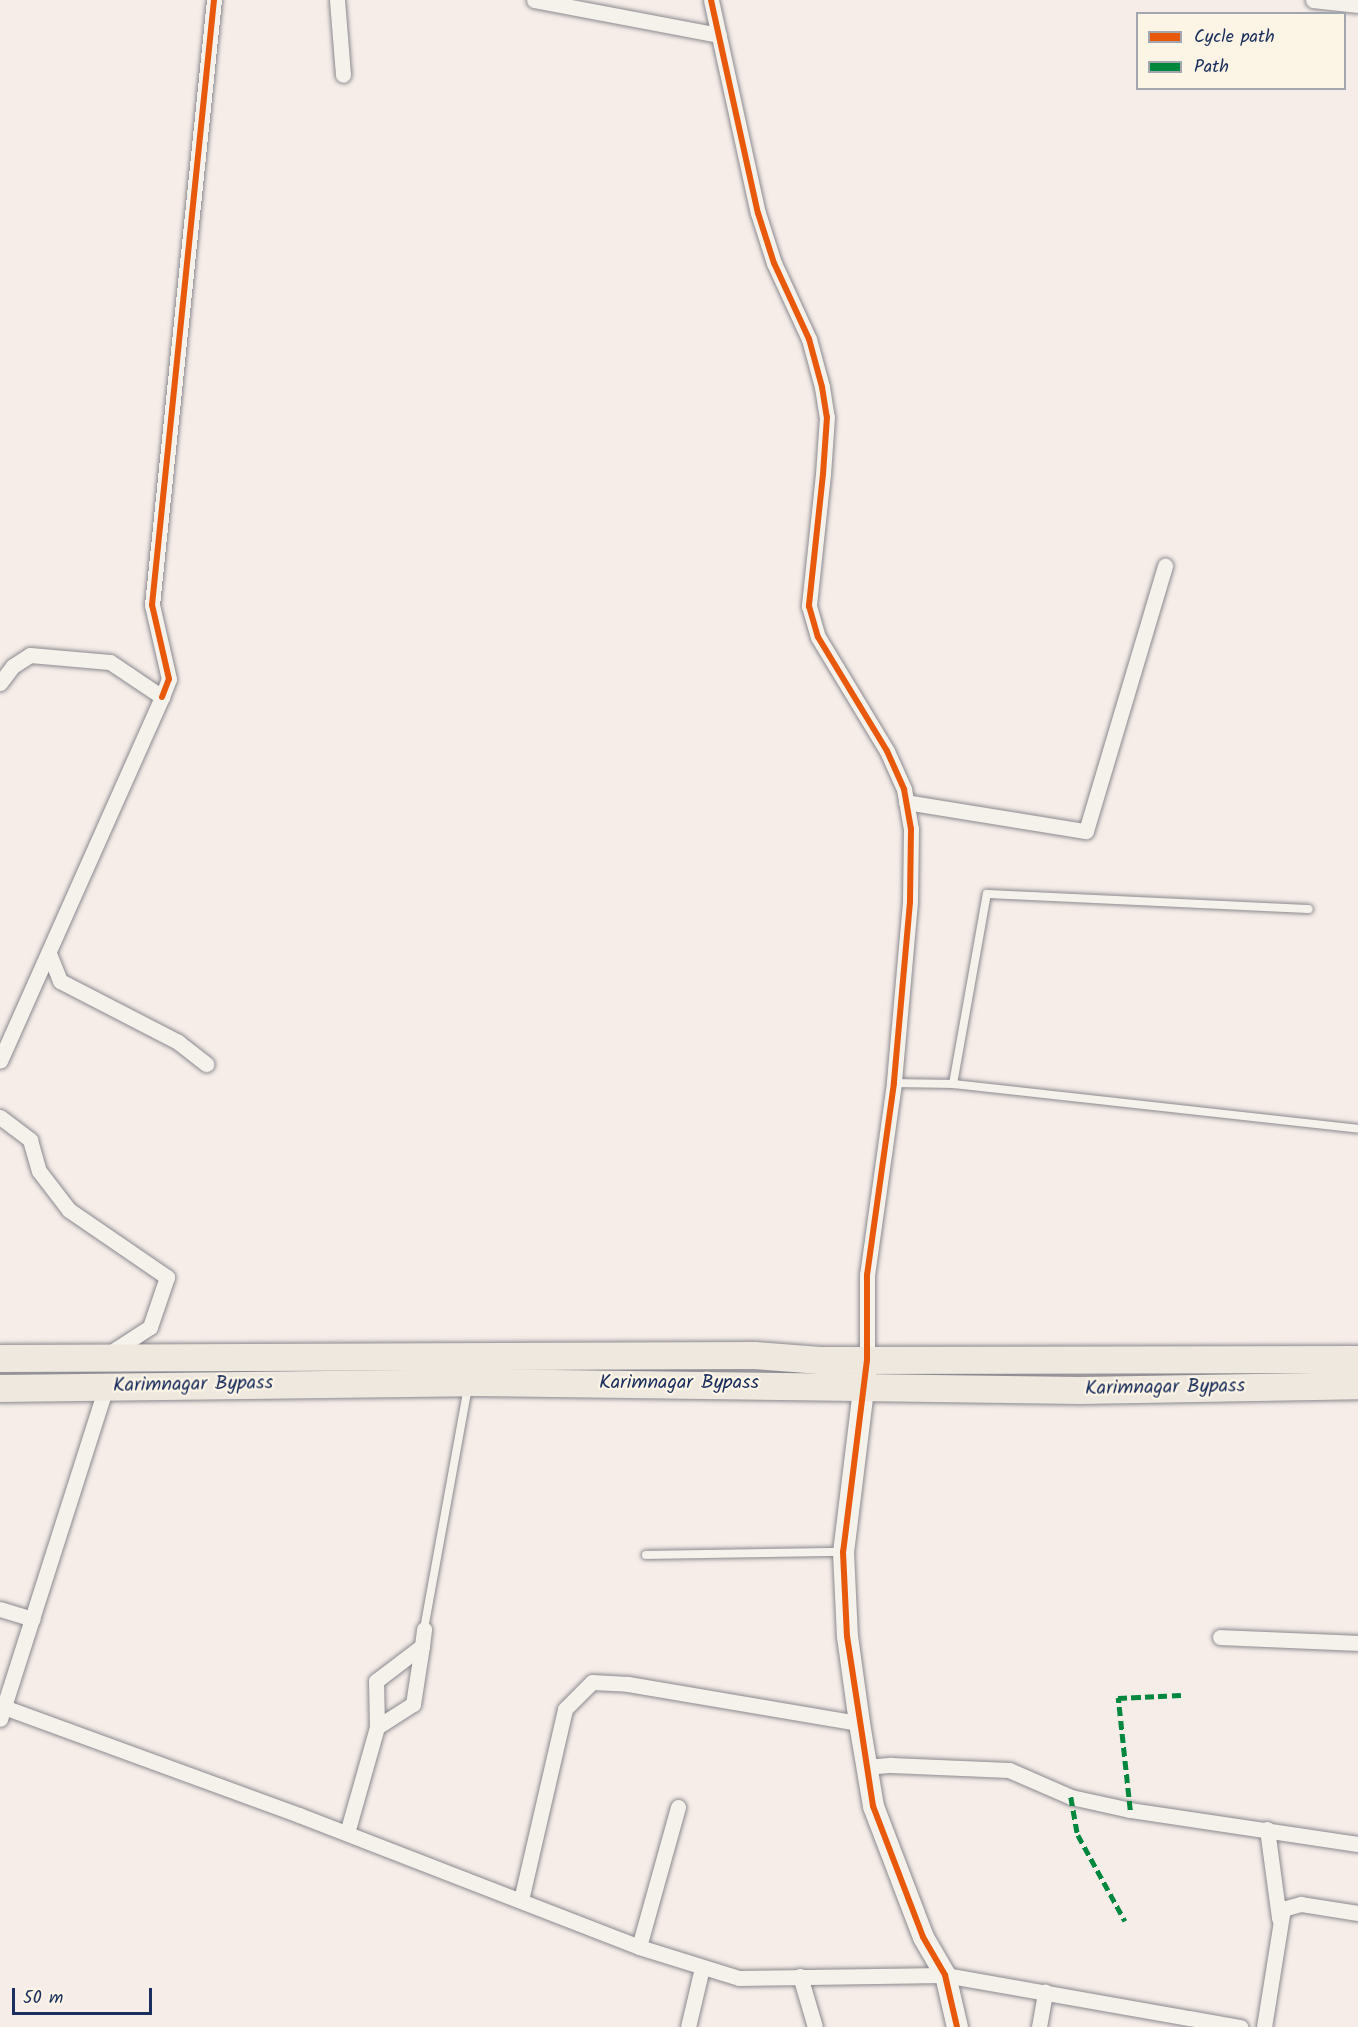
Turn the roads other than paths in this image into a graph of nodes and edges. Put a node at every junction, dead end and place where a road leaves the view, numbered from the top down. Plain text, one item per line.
1 (214, 0) edge
2 (338, 0) edge
3 (534, 0) edge
4 (711, 0) edge
5 (1313, 0) edge
6 (1358, 5) edge
7 (719, 35) junction
8 (343, 75) dead end
9 (1165, 566) dead end
10 (0, 683) edge
11 (162, 697) junction
12 (906, 802) junction
13 (1309, 909) dead end
14 (50, 956) junction
15 (0, 1061) edge
16 (206, 1064) dead end
17 (894, 1083) junction
18 (953, 1084) junction
19 (0, 1117) edge
20 (1358, 1129) edge
21 (107, 1355) junction
22 (0, 1358) edge
23 (1358, 1359) edge
24 (867, 1360) junction
25 (469, 1382) junction
26 (1358, 1385) edge
27 (863, 1386) junction
28 (106, 1387) junction
29 (0, 1388) edge
30 (843, 1551) junction
31 (646, 1555) dead end
32 (0, 1609) edge
33 (32, 1618) junction
34 (424, 1629) joint
35 (1220, 1637) dead end
36 (1358, 1643) edge
37 (422, 1646) junction
38 (2, 1713) edge
39 (859, 1724) junction
40 (377, 1727) junction
41 (866, 1767) junction
42 (678, 1807) dead end
43 (1267, 1829) junction
44 (347, 1833) junction
45 (1358, 1844) edge
46 (521, 1900) junction
47 (1358, 1914) edge
48 (1279, 1918) junction
49 (639, 1947) junction
50 (702, 1968) junction
51 (945, 1975) junction
52 (800, 1976) junction
53 (1045, 1992) junction
54 (1159, 2020) edge
55 (688, 2027) edge
56 (815, 2027) edge
57 (957, 2027) edge
58 (1039, 2027) edge
59 (1240, 2027) edge
60 (1264, 2027) edge

1 - 11 street
2 - 8 street
3 - 7 street
4 - 7 street
5 - 6 street
7 - 12 street
9 - 12 street
10 - 11 street
11 - 14 street
12 - 17 street
13 - 18 lane
14 - 15 street
14 - 16 street
17 - 18 lane
17 - 24 street
18 - 20 lane
19 - 21 street
21 - 22 highway, Karimnagar Bypass
21 - 24 highway, Karimnagar Bypass
23 - 24 highway, Karimnagar Bypass
24 - 27 street
25 - 27 highway, Karimnagar Bypass
25 - 28 highway, Karimnagar Bypass
25 - 34 lane
26 - 27 highway, Karimnagar Bypass
27 - 30 street
28 - 29 highway, Karimnagar Bypass
28 - 33 street
30 - 31 lane
30 - 39 street
32 - 33 street
33 - 38 street
34 - 37 street
35 - 36 street
37 - 40 street
37 - 40 street
38 - 44 street
39 - 41 street
39 - 46 street
40 - 44 street
41 - 43 street
41 - 51 street
42 - 49 street
43 - 45 street
43 - 48 street
44 - 46 street
46 - 49 street
47 - 48 street
48 - 60 street
49 - 50 street
50 - 52 street
50 - 55 street
51 - 52 street
51 - 53 street
51 - 57 street
52 - 56 street
53 - 54 street
53 - 58 street
54 - 59 street

